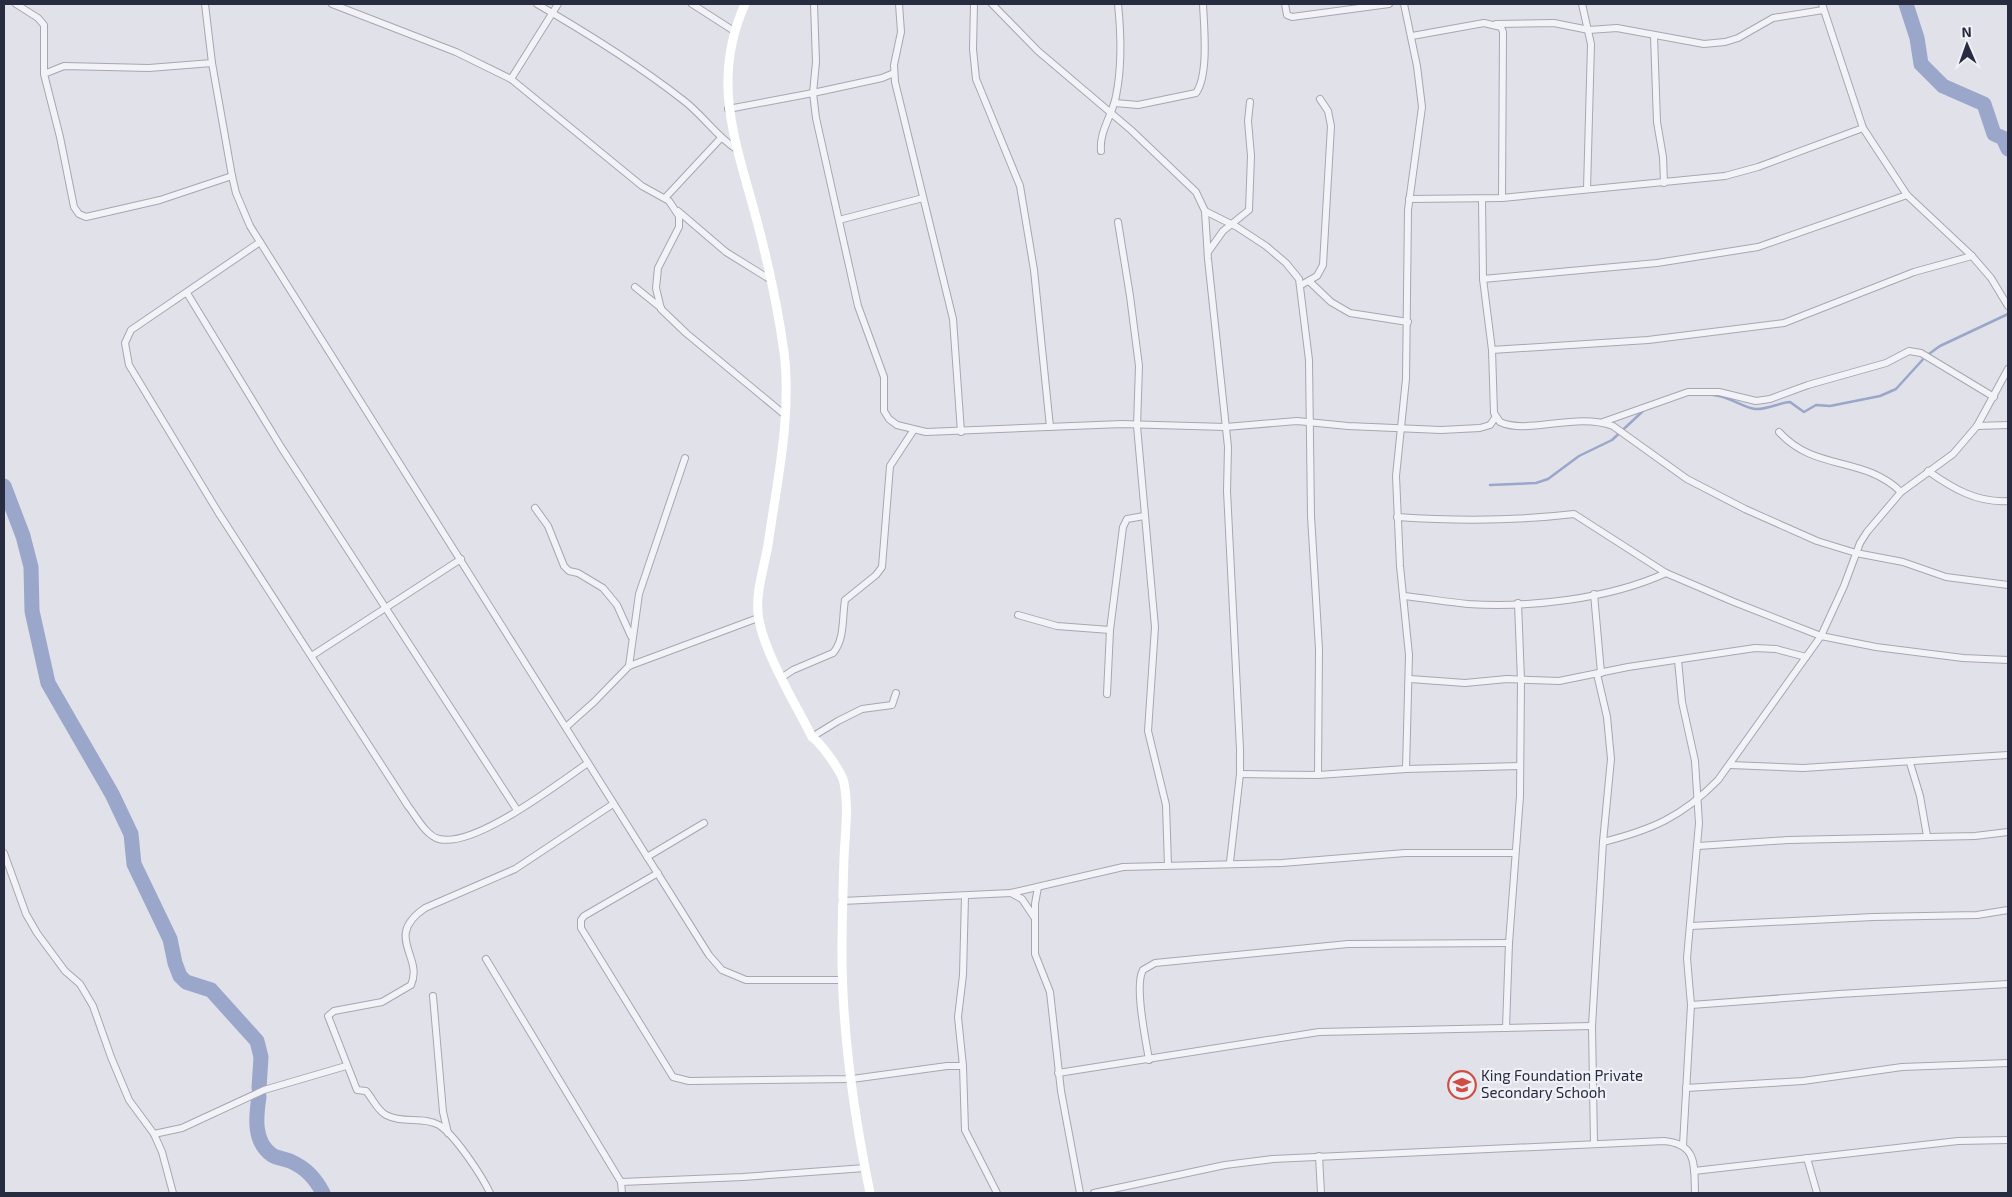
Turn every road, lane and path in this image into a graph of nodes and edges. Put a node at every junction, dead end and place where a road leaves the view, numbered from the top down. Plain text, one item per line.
1 (16, 4) edge
2 (205, 4) edge
3 (332, 4) edge
4 (537, 4) edge
5 (558, 4) edge
6 (692, 4) edge
7 (745, 4) edge
8 (814, 4) edge
9 (899, 4) edge
10 (974, 4) edge
11 (992, 4) edge
12 (1118, 4) edge
13 (1203, 4) edge
14 (1285, 4) edge
15 (1389, 4) edge
16 (1404, 4) edge
17 (1582, 4) edge
18 (1822, 7) edge
19 (553, 13) junction
20 (1496, 24) junction
21 (1589, 30) junction
22 (734, 31) junction
23 (1412, 36) junction
24 (1654, 36) junction
25 (212, 64) junction
26 (894, 73) junction
27 (44, 74) junction
28 (511, 78) junction
29 (814, 93) junction
30 (1320, 99) dead end
31 (1250, 102) dead end
32 (1115, 103) junction
33 (728, 108) junction
34 (1109, 112) junction
35 (1863, 128) junction
36 (720, 139) junction
37 (736, 149) junction
38 (1101, 151) dead end
39 (232, 176) junction
40 (1664, 182) junction
41 (1588, 190) junction
42 (1907, 195) junction
43 (666, 198) junction
44 (923, 198) junction
45 (1502, 198) junction
46 (1409, 199) junction
47 (1482, 200) junction
48 (676, 210) junction
49 (1205, 211) junction
50 (839, 220) junction
51 (1118, 222) dead end
52 (1231, 225) junction
53 (260, 242) junction
54 (1208, 253) junction
55 (1972, 256) junction
56 (1483, 279) junction
57 (771, 280) junction
58 (1310, 282) junction
59 (1301, 285) junction
60 (635, 287) dead end
61 (187, 293) junction
62 (2008, 306) edge
63 (662, 309) junction
64 (1408, 322) junction
65 (1492, 350) junction
66 (2008, 369) edge
67 (1994, 396) junction
68 (785, 415) junction
69 (1495, 418) junction
70 (1310, 422) junction
71 (1603, 422) junction
72 (2008, 425) edge
73 (1137, 426) junction
74 (1977, 426) junction
75 (1050, 427) junction
76 (1226, 427) junction
77 (1401, 427) junction
78 (913, 431) junction
79 (961, 432) junction
80 (1779, 432) dead end
81 (684, 458) dead end
82 (1928, 471) junction
83 (1901, 492) junction
84 (2008, 501) edge
85 (535, 508) dead end
86 (1144, 516) junction
87 (1397, 517) junction
88 (1856, 553) junction
89 (461, 559) junction
90 (1666, 573) junction
91 (2008, 585) edge
92 (1594, 594) junction
93 (1403, 596) junction
94 (1518, 603) junction
95 (388, 609) junction
96 (1018, 615) dead end
97 (758, 618) junction
98 (1110, 630) junction
99 (1821, 636) junction
100 (631, 638) junction
101 (313, 655) junction
102 (1806, 657) junction
103 (1678, 660) junction
104 (2008, 660) edge
105 (629, 666) junction
106 (1599, 674) junction
107 (782, 678) junction
108 (1410, 679) junction
109 (1521, 680) junction
110 (896, 693) dead end
111 (1107, 694) dead end
112 (566, 727) junction
113 (812, 737) junction
114 (2008, 755) edge
115 (588, 763) junction
116 (1910, 763) junction
117 (1730, 765) junction
118 (1520, 766) junction
119 (1406, 769) junction
120 (1240, 774) junction
121 (1318, 775) junction
122 (1699, 800) junction
123 (613, 804) junction
124 (517, 810) junction
125 (704, 823) dead end
126 (2008, 832) edge
127 (1927, 836) junction
128 (1603, 842) junction
129 (1698, 846) junction
130 (4, 853) edge
131 (1515, 853) junction
132 (647, 857) junction
133 (1230, 862) junction
134 (1168, 865) junction
135 (658, 874) junction
136 (1038, 886) junction
137 (1010, 893) junction
138 (965, 896) junction
139 (842, 901) junction
140 (2008, 910) edge
141 (1036, 920) junction
142 (1690, 926) junction
143 (1509, 943) junction
144 (486, 959) dead end
145 (842, 980) junction
146 (2008, 984) edge
147 (433, 996) dead end
148 (1691, 1005) junction
149 (1592, 1026) junction
150 (1506, 1028) junction
151 (1149, 1060) junction
152 (2008, 1064) edge
153 (346, 1066) junction
154 (963, 1066) junction
155 (1058, 1074) junction
156 (852, 1079) junction
157 (1686, 1088) junction
158 (154, 1134) junction
159 (448, 1134) junction
160 (2008, 1140) edge
161 (1594, 1144) junction
162 (1683, 1145) junction
163 (1320, 1156) junction
164 (1808, 1158) junction
165 (864, 1168) junction
166 (1694, 1171) junction
167 (620, 1182) junction
168 (173, 1193) edge
169 (490, 1193) edge
170 (622, 1193) edge
171 (870, 1193) edge
172 (997, 1193) edge
173 (1080, 1193) edge
174 (1094, 1193) edge
175 (1321, 1193) edge
176 (1695, 1193) edge
177 (1817, 1193) edge

1 - 27 street
2 - 25 street
3 - 28 street
4 - 19 street
5 - 19 street
6 - 22 street
7 - 22 street
8 - 29 street
9 - 26 street
10 - 75 street
11 - 34 street
12 - 32 street
13 - 32 street
14 - 15 street
16 - 23 street
17 - 21 street
18 - 24 street
18 - 35 street
19 - 28 street
19 - 36 street
20 - 21 street
20 - 23 street
20 - 45 street
21 - 24 street
21 - 41 street
22 - 33 street
23 - 46 street
24 - 40 street
25 - 27 street
25 - 39 street
26 - 29 street
26 - 44 street
27 - 39 street
28 - 43 street
29 - 33 street
29 - 50 street
30 - 58 street
31 - 52 street
32 - 34 street
33 - 37 street
34 - 38 street
34 - 49 street
35 - 40 street
35 - 42 street
36 - 37 street
36 - 43 street
37 - 57 street
39 - 53 street
40 - 41 street
41 - 45 street
42 - 55 street
42 - 56 street
43 - 48 street
44 - 50 street
44 - 79 street
45 - 47 street
46 - 47 street
46 - 64 street
47 - 56 street
48 - 57 street
48 - 63 street
49 - 52 street
49 - 54 street
50 - 78 street
51 - 73 street
52 - 54 street
52 - 59 street
53 - 61 street
53 - 89 street
54 - 76 street
55 - 62 street
55 - 65 street
56 - 65 street
57 - 68 street
58 - 59 street
58 - 64 street
59 - 70 street
60 - 63 street
61 - 95 street
61 - 101 street
63 - 68 street
64 - 77 street
65 - 69 street
66 - 67 street
67 - 71 street
67 - 74 street
68 - 97 street
69 - 71 street
69 - 77 street
70 - 76 street
70 - 77 street
70 - 121 street
71 - 88 street
72 - 74 street
73 - 75 street
73 - 76 street
73 - 86 street
74 - 82 street
75 - 79 street
76 - 120 street
77 - 87 street
78 - 79 street
78 - 107 street
80 - 83 street
81 - 100 street
82 - 83 street
82 - 84 street
83 - 88 street
85 - 100 street
86 - 98 street
86 - 134 street
87 - 90 street
87 - 93 street
88 - 91 street
88 - 99 street
89 - 95 street
89 - 112 street
90 - 92 street
90 - 99 street
92 - 94 street
92 - 106 street
93 - 94 street
93 - 108 street
94 - 109 street
95 - 101 street
95 - 124 street
96 - 98 street
97 - 105 street
97 - 107 street
98 - 111 street
99 - 102 street
99 - 104 street
100 - 105 street
101 - 124 street
102 - 103 street
102 - 117 street
103 - 106 street
103 - 122 street
105 - 112 street
106 - 109 street
106 - 128 street
107 - 113 street
108 - 109 street
108 - 119 street
109 - 118 street
110 - 113 street
112 - 115 street
113 - 139 street
114 - 116 street
115 - 123 street
115 - 124 street
116 - 117 street
116 - 127 street
117 - 122 street
118 - 119 street
118 - 131 street
119 - 121 street
120 - 121 street
120 - 133 street
122 - 128 street
122 - 129 street
123 - 132 street
123 - 153 street
125 - 132 street
126 - 127 street
127 - 129 street
128 - 149 street
129 - 142 street
130 - 158 street
131 - 133 street
131 - 143 street
132 - 135 street
133 - 134 street
134 - 136 street
135 - 145 street
135 - 156 street
136 - 137 street
136 - 141 street
137 - 138 street
137 - 141 street
138 - 139 street
138 - 154 street
139 - 145 street
140 - 142 street
141 - 155 street
142 - 148 street
143 - 150 street
143 - 151 street
144 - 167 street
145 - 156 street
146 - 148 street
147 - 159 street
148 - 157 street
149 - 150 street
149 - 161 street
150 - 151 street
151 - 155 street
152 - 157 street
153 - 158 street
153 - 159 street
154 - 156 street
154 - 172 street
155 - 173 street
156 - 165 street
157 - 162 street
158 - 168 street
159 - 169 street
160 - 164 street
161 - 162 street
161 - 163 street
162 - 166 street
163 - 174 street
163 - 175 street
164 - 166 street
164 - 177 street
165 - 167 street
165 - 171 street
166 - 176 street
167 - 170 street

